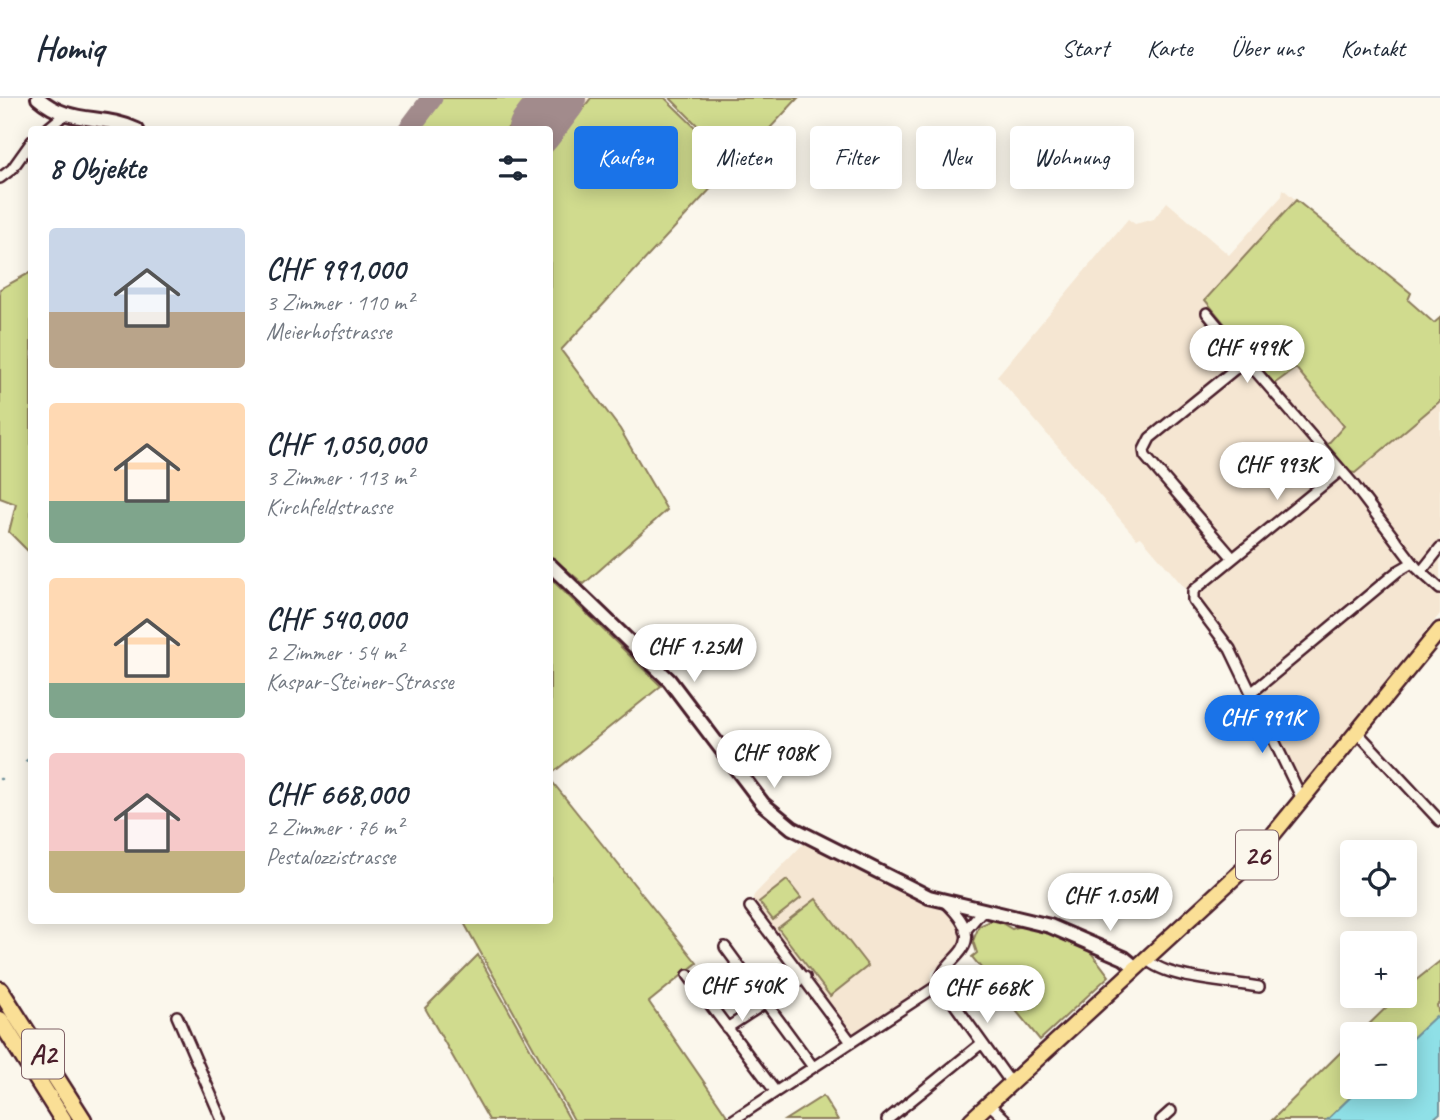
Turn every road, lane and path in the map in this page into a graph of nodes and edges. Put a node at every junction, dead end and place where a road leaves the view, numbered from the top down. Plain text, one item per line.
1 (46, 100) edge
2 (65, 115) junction
3 (51, 126) edge
4 (125, 126) edge
5 (28, 147) edge
6 (0, 178) edge
7 (1207, 313) dead end
8 (1246, 360) junction
9 (1340, 471) junction
10 (1440, 548) edge
11 (1232, 556) junction
12 (1412, 563) junction
13 (553, 568) edge
14 (1421, 572) junction
15 (1440, 589) edge
16 (1440, 630) edge
17 (1250, 694) junction
18 (1358, 733) junction
19 (1303, 801) junction
20 (1440, 821) edge
21 (946, 903) junction
22 (750, 907) dead end
23 (982, 911) junction
24 (965, 931) junction
25 (725, 947) dead end
26 (1141, 964) junction
27 (688, 975) dead end
28 (805, 977) junction
29 (940, 984) junction
30 (1259, 987) dead end
31 (0, 990) edge
32 (766, 1002) junction
33 (177, 1016) dead end
34 (0, 1020) edge
35 (727, 1028) junction
36 (851, 1042) junction
37 (982, 1043) junction
38 (813, 1067) junction
39 (1011, 1083) junction
40 (775, 1091) junction
41 (989, 1104) junction
42 (1171, 1111) dead end
43 (63, 1120) edge
44 (83, 1120) edge
45 (222, 1120) edge
46 (733, 1120) edge
47 (887, 1120) edge
48 (971, 1120) edge
49 (1006, 1120) edge
50 (1161, 1120) edge

1 - 2 street
2 - 3 street
2 - 4 street
5 - 6 street
7 - 8 street
8 - 9 street
8 - 11 street
9 - 11 street
9 - 12 street
10 - 14 street
11 - 17 street
12 - 14 street
12 - 17 street
13 - 21 street
14 - 15 street
16 - 18 main road, 26
17 - 19 street
18 - 19 main road, 26
18 - 20 street
19 - 26 main road, 26
21 - 23 street
21 - 24 street
22 - 28 street
23 - 24 street
23 - 26 street
24 - 29 street
25 - 32 street
26 - 30 street
26 - 39 main road, 26
27 - 35 street
28 - 32 street
28 - 36 street
29 - 36 street
29 - 37 street
31 - 44 highway, A2
32 - 35 street
32 - 38 street
33 - 45 street
34 - 43 highway, A2
35 - 40 street
36 - 38 street
37 - 39 street
37 - 47 street
38 - 40 street
39 - 41 main road, 26
40 - 46 street
41 - 48 main road, 26
41 - 49 street
42 - 50 street

